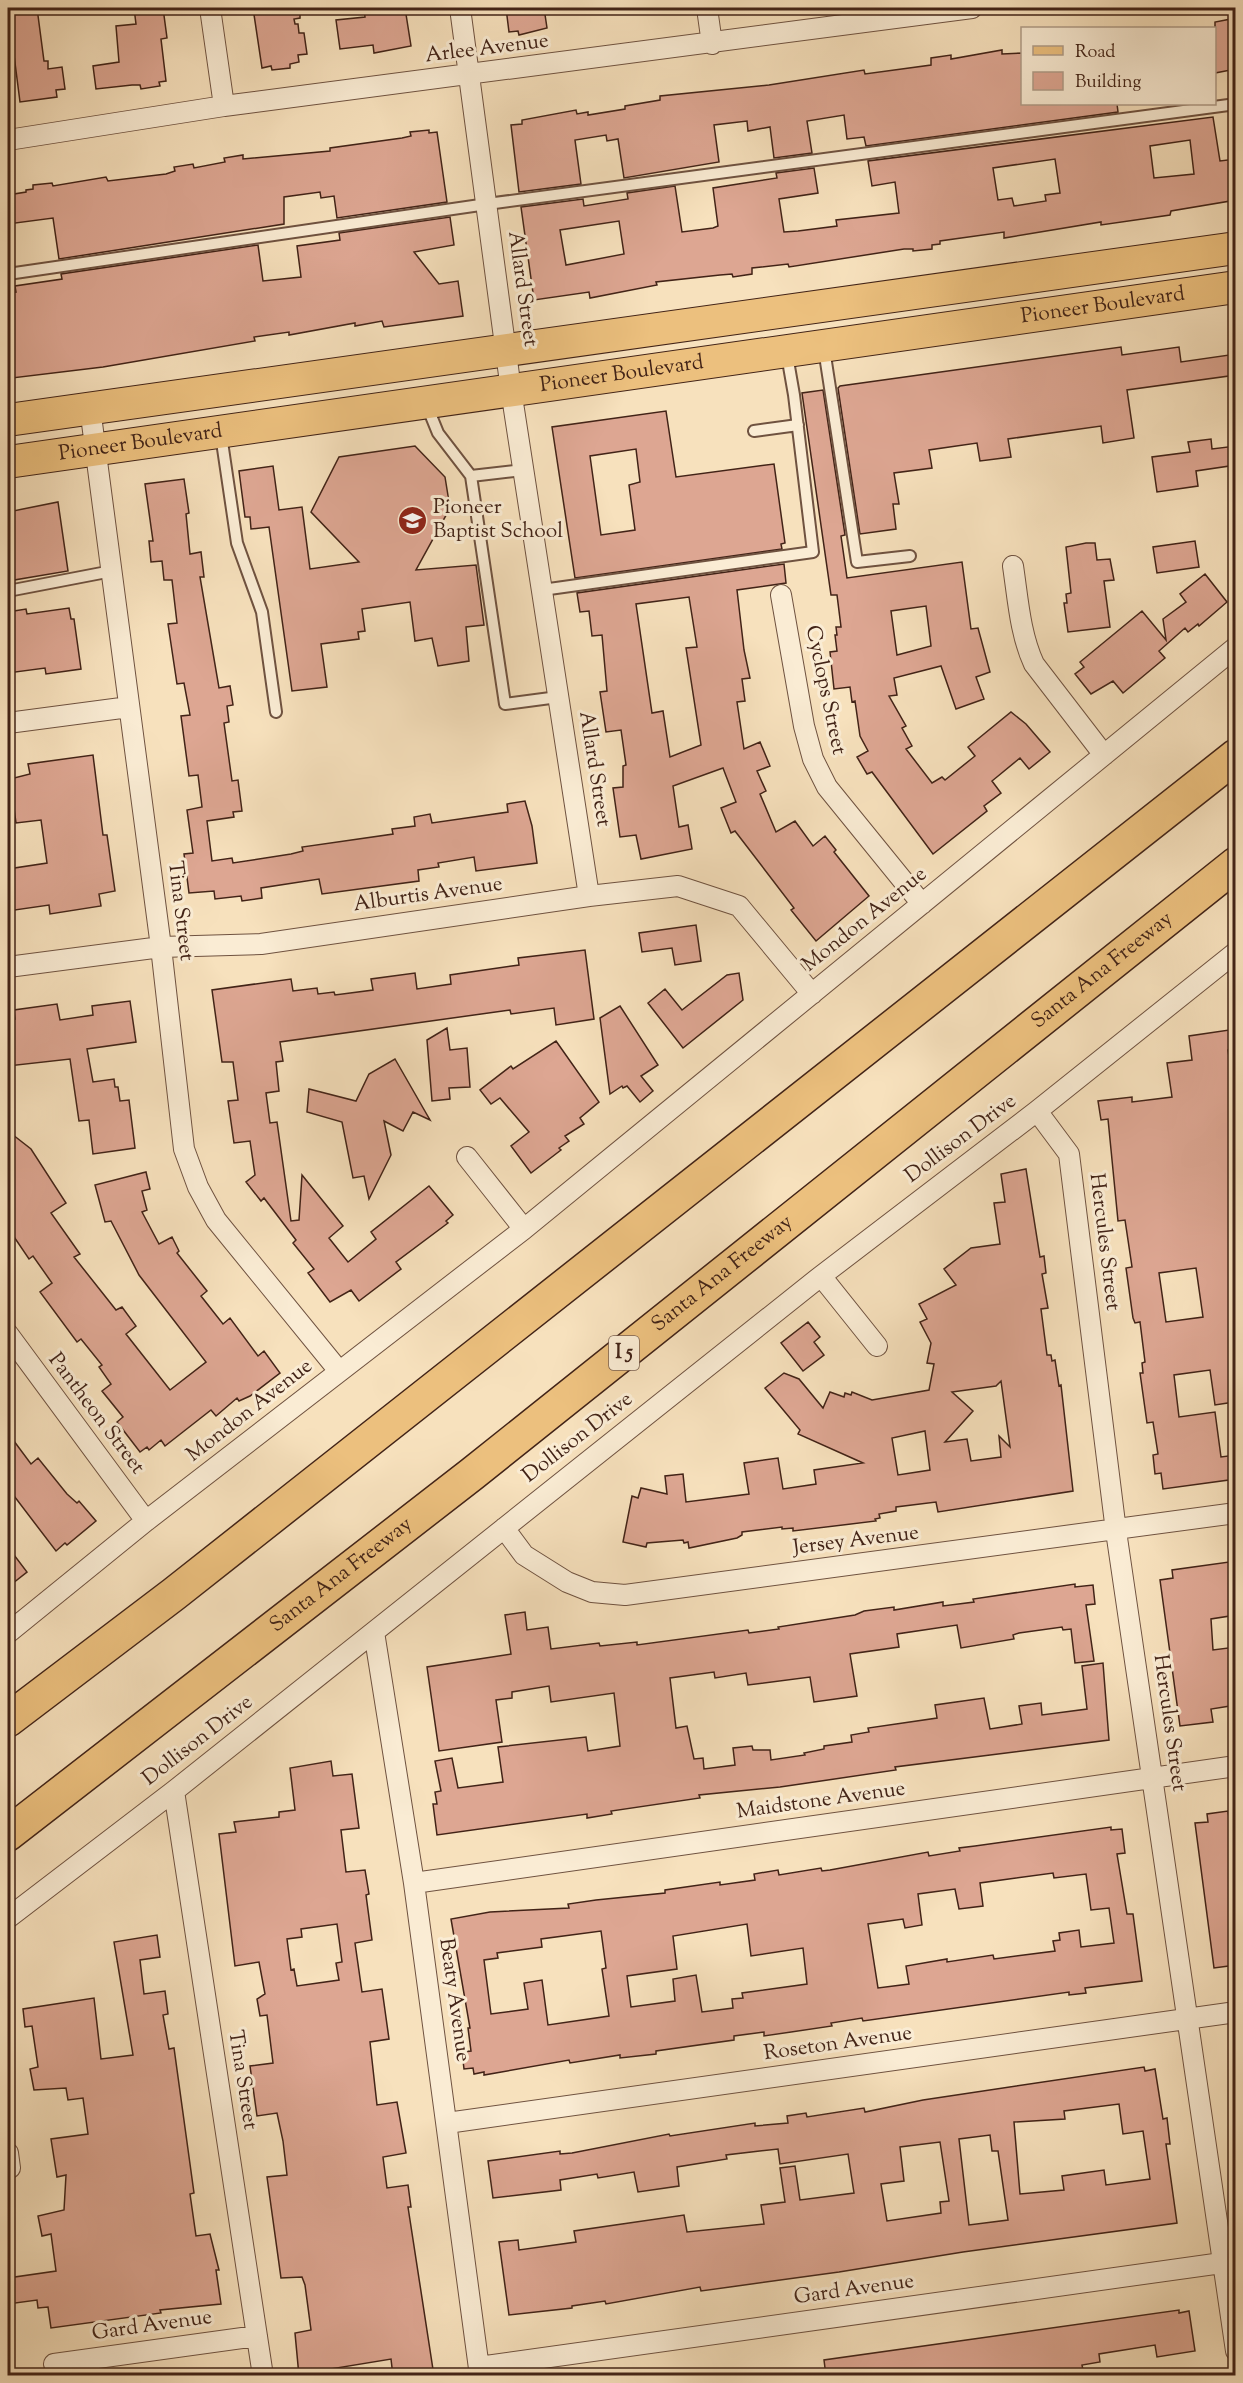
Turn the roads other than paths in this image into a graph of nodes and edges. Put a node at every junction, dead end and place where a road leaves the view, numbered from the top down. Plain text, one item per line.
1 (210, 8) edge
2 (460, 8) edge
3 (707, 8) edge
4 (961, 8) edge
5 (712, 44) junction
6 (470, 75) junction
7 (1236, 104) edge
8 (224, 106) junction
9 (8, 140) edge
10 (486, 204) junction
11 (1236, 248) edge
12 (8, 274) edge
13 (1236, 287) edge
14 (824, 346) junction
15 (507, 351) junction
16 (786, 351) junction
17 (511, 390) junction
18 (426, 403) junction
19 (90, 408) junction
20 (8, 420) edge
21 (798, 425) junction
22 (754, 431) dead end
23 (221, 432) junction
24 (96, 450) junction
25 (8, 462) edge
26 (523, 470) junction
27 (471, 476) junction
28 (910, 556) dead end
29 (1013, 566) dead end
30 (112, 571) junction
31 (542, 590) junction
32 (8, 591) edge
33 (781, 595) dead end
34 (1236, 647) edge
35 (558, 697) junction
36 (129, 707) junction
37 (276, 712) dead end
38 (8, 723) edge
39 (1104, 755) junction
40 (1236, 756) edge
41 (1236, 864) edge
42 (589, 896) junction
43 (921, 904) junction
44 (161, 947) junction
45 (1236, 952) edge
46 (8, 967) edge
47 (812, 994) junction
48 (1037, 1111) junction
49 (467, 1157) dead end
50 (524, 1229) junction
51 (821, 1276) junction
52 (8, 1334) edge
53 (877, 1346) dead end
54 (339, 1371) junction
55 (1236, 1514) edge
56 (146, 1521) junction
57 (504, 1528) junction
58 (1116, 1531) junction
59 (374, 1632) junction
60 (8, 1633) edge
61 (8, 1720) edge
62 (1236, 1766) edge
63 (1153, 1778) junction
64 (174, 1791) junction
65 (8, 1834) edge
66 (414, 1883) junction
67 (8, 1918) edge
68 (1236, 2012) edge
69 (1188, 2018) junction
70 (447, 2123) junction
71 (1230, 2262) edge
72 (257, 2336) junction
73 (1236, 2351) edge
74 (54, 2364) dead end
75 (480, 2372) edge
76 (262, 2376) edge

1 - 8 street
2 - 6 street, Allard Street
3 - 5 street
4 - 5 street, Arlee Avenue
5 - 6 street, Arlee Avenue
6 - 8 street, Arlee Avenue
6 - 10 street, Allard Street
7 - 10 lane
8 - 9 street, Arlee Avenue
10 - 12 lane
10 - 15 street, Allard Street
11 - 15 main road, Pioneer Boulevard
13 - 14 main road, Pioneer Boulevard
14 - 16 main road, Pioneer Boulevard
14 - 28 lane
15 - 17 street, Allard Street
15 - 19 main road, Pioneer Boulevard
16 - 17 main road, Pioneer Boulevard
16 - 21 lane
17 - 18 main road, Pioneer Boulevard
17 - 26 street, Allard Street
18 - 23 main road, Pioneer Boulevard
18 - 27 lane
19 - 20 main road, Pioneer Boulevard
19 - 24 street, Tina Street
21 - 22 lane
21 - 31 lane
23 - 24 main road, Pioneer Boulevard
23 - 37 lane
24 - 25 main road, Pioneer Boulevard
24 - 30 street, Tina Street
26 - 27 lane
26 - 31 street, Allard Street
27 - 35 lane
29 - 39 street
30 - 32 lane
30 - 36 street, Tina Street
31 - 35 street, Allard Street
33 - 43 street, Cyclops Street
34 - 39 street, Mondon Avenue
35 - 42 street, Allard Street
36 - 38 street
36 - 44 street, Tina Street
39 - 43 street, Mondon Avenue
40 - 61 highway
41 - 65 highway, Santa Ana Freeway / I 5
42 - 44 street, Alburtis Avenue
42 - 47 street, Alburtis Avenue
43 - 47 street, Mondon Avenue
44 - 46 street, Alburtis Avenue
44 - 54 street, Tina Street
45 - 48 street, Dollison Drive
47 - 50 street, Mondon Avenue
48 - 51 street, Dollison Drive
48 - 58 street, Hercules Street
49 - 50 street
50 - 54 street, Mondon Avenue
51 - 53 street
51 - 57 street, Dollison Drive
52 - 56 street, Pantheon Street
54 - 56 street, Mondon Avenue
55 - 58 street, Jersey Avenue
56 - 60 street, Mondon Avenue
57 - 58 street, Jersey Avenue
57 - 59 street, Dollison Drive
58 - 63 street, Hercules Street
59 - 64 street, Dollison Drive
59 - 66 street, Beaty Avenue
62 - 63 street, Maidstone Avenue
63 - 66 street, Maidstone Avenue
63 - 69 street, Hercules Street
64 - 67 street, Dollison Drive
64 - 72 street, Tina Street
66 - 70 street, Beaty Avenue
68 - 69 street, Roseton Avenue
69 - 70 street, Roseton Avenue
69 - 71 street, Hercules Street
70 - 75 street, Beaty Avenue
71 - 73 street, Hercules Street
71 - 75 street, Gard Avenue
72 - 74 street, Gard Avenue
72 - 76 street, Tina Street

